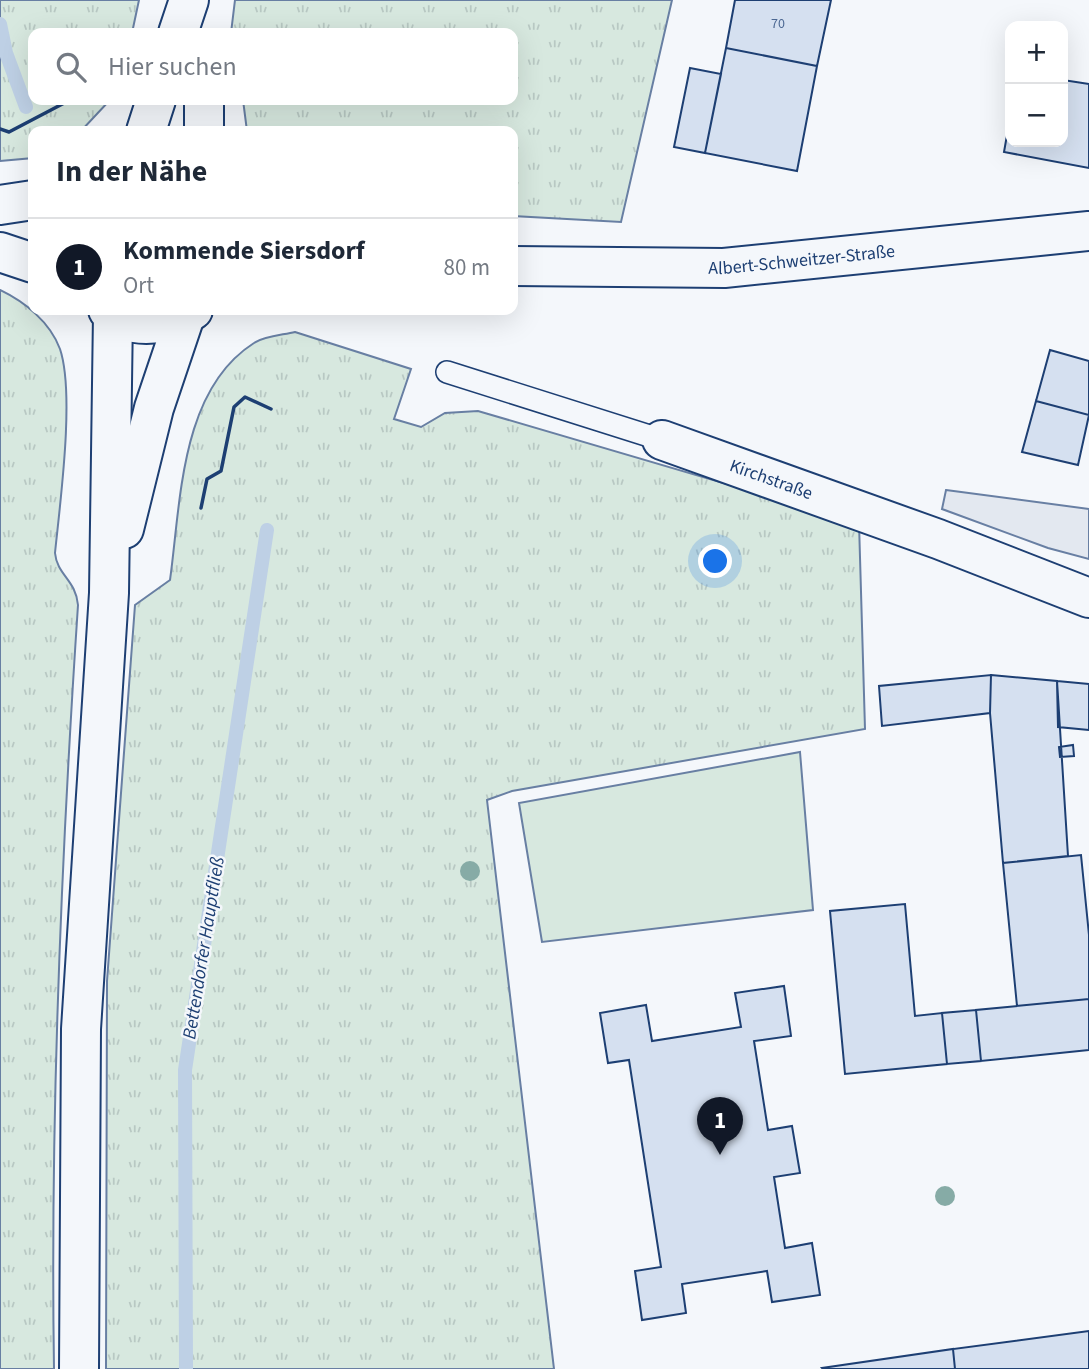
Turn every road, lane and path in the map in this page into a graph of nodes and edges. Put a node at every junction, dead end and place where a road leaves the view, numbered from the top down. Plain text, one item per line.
1 (189, 0) edge
2 (206, 0) edge
3 (180, 28) edge
4 (205, 28) edge
5 (154, 105) edge
6 (204, 105) edge
7 (148, 126) edge
8 (204, 126) edge
9 (28, 201) edge
10 (0, 205) edge
11 (1089, 232) edge
12 (0, 252) edge
13 (28, 261) edge
14 (518, 266) edge
15 (110, 315) edge
16 (121, 315) edge
17 (183, 315) edge
18 (188, 315) edge
19 (447, 372) dead end
20 (663, 440) joint
21 (109, 593) junction
22 (1089, 598) edge
23 (79, 1369) edge

1 - 3 street
2 - 4 street
5 - 7 street
6 - 8 street
9 - 10 street
11 - 14 street, Albert-Schweitzer-Straße
12 - 13 street
15 - 21 street
16 - 17 street
18 - 21 street
19 - 20 lane, Kirchstraße
20 - 22 street, Kirchstraße
21 - 23 street

